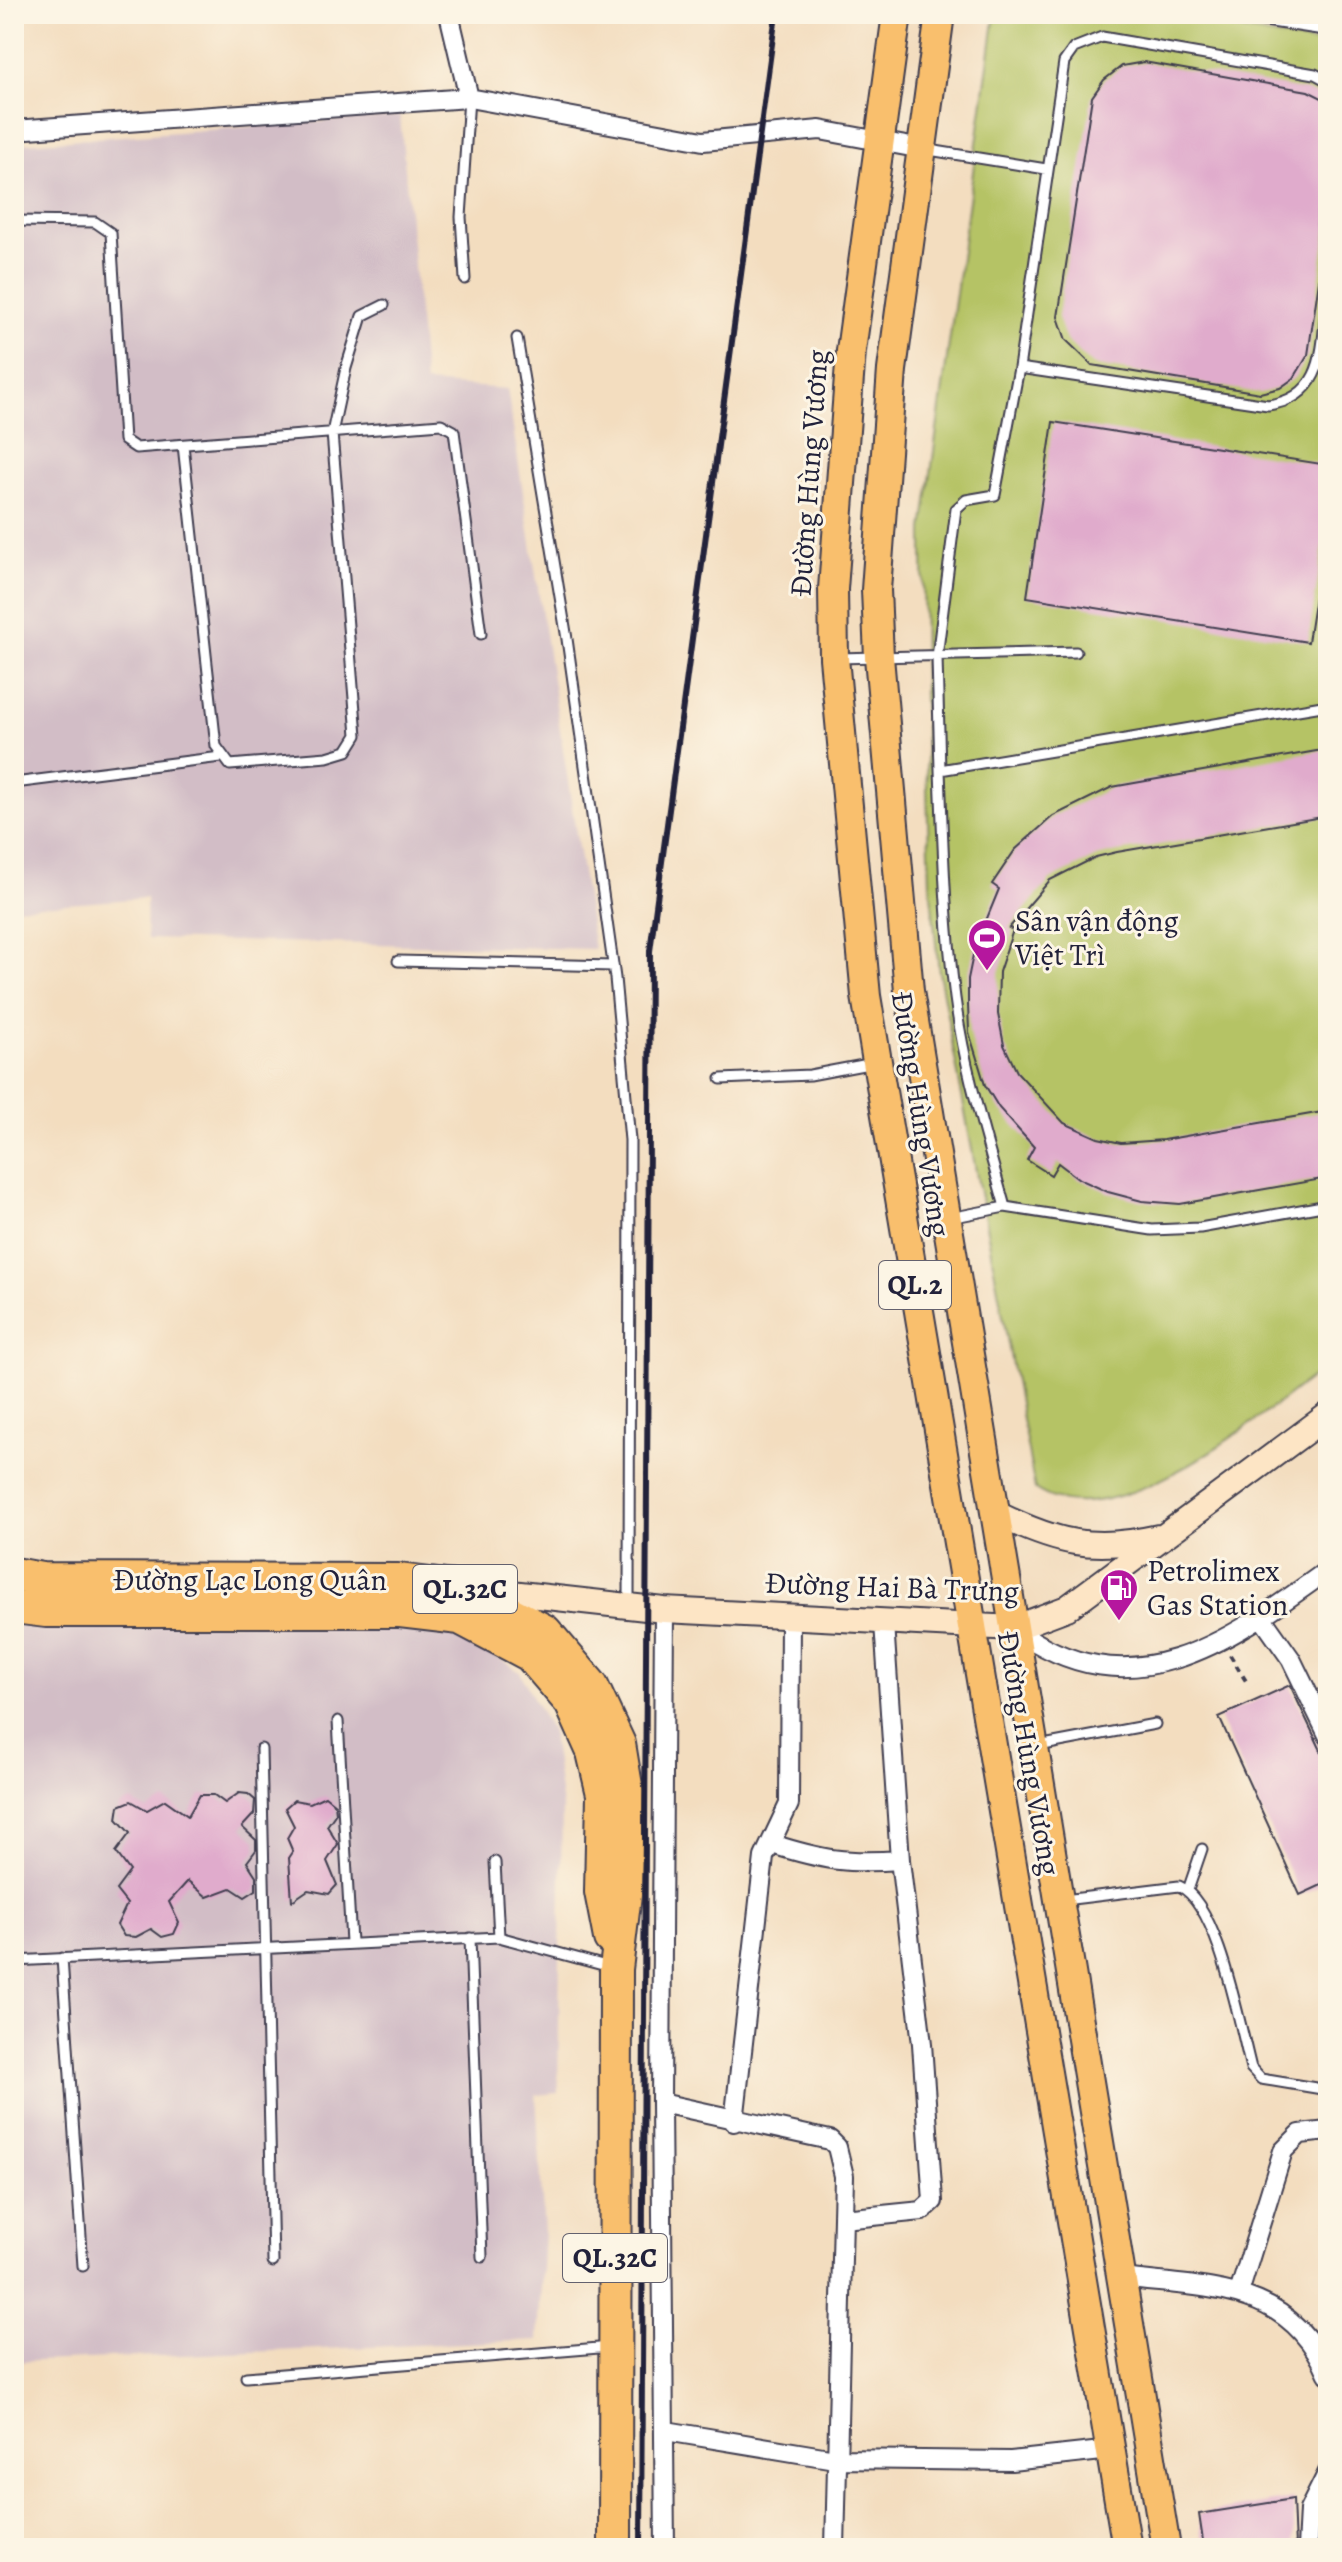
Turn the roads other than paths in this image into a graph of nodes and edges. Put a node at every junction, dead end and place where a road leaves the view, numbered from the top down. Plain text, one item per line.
1 (449, 14) edge
2 (897, 14) edge
3 (940, 14) edge
4 (1248, 14) edge
5 (1328, 26) edge
6 (1328, 81) edge
7 (469, 98) junction
8 (14, 130) edge
9 (878, 140) junction
10 (922, 149) junction
11 (1046, 169) junction
12 (14, 221) edge
13 (465, 279) dead end
14 (1328, 293) edge
15 (384, 305) dead end
16 (517, 338) dead end
17 (1019, 368) junction
18 (332, 433) junction
19 (183, 445) junction
20 (481, 634) dead end
21 (1076, 652) dead end
22 (879, 657) junction
23 (937, 657) junction
24 (834, 658) junction
25 (1328, 705) edge
26 (221, 757) junction
27 (940, 770) junction
28 (14, 783) edge
29 (398, 961) dead end
30 (613, 966) junction
31 (877, 1062) junction
32 (721, 1079) dead end
33 (1328, 1205) edge
34 (1005, 1207) junction
35 (946, 1219) junction
36 (1328, 1415) edge
37 (995, 1513) junction
38 (1169, 1534) junction
39 (1328, 1570) edge
40 (14, 1574) edge
41 (461, 1603) junction
42 (14, 1607) edge
43 (629, 1607) junction
44 (664, 1610) junction
45 (512, 1615) junction
46 (790, 1617) junction
47 (1262, 1618) junction
48 (884, 1623) junction
49 (974, 1627) junction
50 (1014, 1628) junction
51 (338, 1721) dead end
52 (1155, 1724) dead end
53 (1328, 1735) edge
54 (1034, 1746) junction
55 (261, 1749) dead end
56 (772, 1844) junction
57 (1202, 1849) dead end
58 (900, 1860) junction
59 (495, 1862) dead end
60 (1188, 1890) junction
61 (1060, 1901) junction
62 (499, 1937) junction
63 (470, 1938) junction
64 (351, 1942) junction
65 (268, 1946) junction
66 (62, 1958) junction
67 (14, 1961) edge
68 (616, 1969) junction
69 (1328, 2090) edge
70 (661, 2103) junction
71 (734, 2122) junction
72 (1328, 2131) edge
73 (843, 2219) junction
74 (482, 2257) dead end
75 (273, 2262) dead end
76 (83, 2266) dead end
77 (1122, 2278) junction
78 (1239, 2293) junction
79 (615, 2347) junction
80 (1328, 2374) edge
81 (246, 2377) dead end
82 (666, 2431) junction
83 (1111, 2450) junction
84 (835, 2459) junction
85 (1328, 2472) edge
86 (615, 2548) edge
87 (665, 2548) edge
88 (835, 2548) edge
89 (1127, 2548) edge
90 (1166, 2548) edge
91 (1307, 2548) edge

1 - 7 street
2 - 9 main road, Đường Hùng Vương / QL.2
3 - 10 main road, Đường Hùng Vương / QL.2
4 - 5 street
6 - 11 lane
7 - 8 street
7 - 9 street
7 - 13 lane
9 - 10 street
9 - 24 main road, Đường Hùng Vương / QL.2
10 - 11 lane
10 - 22 main road, Đường Hùng Vương / QL.2
11 - 17 lane
12 - 19 lane
14 - 17 lane
15 - 18 lane
16 - 30 lane
17 - 23 lane
18 - 19 lane
18 - 20 lane
18 - 26 lane
19 - 26 lane
21 - 23 lane
22 - 23 lane
22 - 24 lane
22 - 35 main road, Đường Hùng Vương / QL.2
23 - 27 lane
24 - 31 main road, Đường Hùng Vương / QL.2
25 - 27 lane
26 - 28 lane
27 - 34 lane
29 - 30 lane
30 - 43 lane
31 - 32 lane
31 - 49 main road, Đường Hùng Vương / QL.2
33 - 34 lane
34 - 35 lane
35 - 37 main road, Đường Hùng Vương / QL.2
36 - 38 street, Đường Hai Bà Trưng
37 - 38 street
37 - 50 main road, Đường Hùng Vương / QL.2
38 - 50 street, Đường Hai Bà Trưng
39 - 47 street
40 - 41 highway, Đường Lạc Long Quân / QL.32C
41 - 42 highway, Đường Lạc Long Quân / QL.32C
41 - 43 street, Đường Hai Bà Trưng
41 - 45 highway, Đường Lạc Long Quân / QL.32C
41 - 68 highway, Đường Lạc Long Quân / QL.32C
43 - 44 street, Đường Hai Bà Trưng
43 - 45 street, Đường Hai Bà Trưng
44 - 46 street, Đường Hai Bà Trưng
44 - 70 street
45 - 68 highway, Đường Lạc Long Quân / QL.32C
46 - 48 street, Đường Hai Bà Trưng
46 - 56 street
47 - 50 street
47 - 53 street
48 - 49 street, Đường Hai Bà Trưng
48 - 58 street
49 - 50 street, Đường Hai Bà Trưng
49 - 83 main road, Đường Hùng Vương / QL.2
50 - 54 main road, Đường Hùng Vương / QL.2
51 - 64 lane
52 - 54 lane
54 - 61 main road, Đường Hùng Vương / QL.2
55 - 65 lane
56 - 58 street
56 - 71 street
57 - 60 lane
58 - 73 street
59 - 62 lane
60 - 61 lane
60 - 69 lane
61 - 77 main road, Đường Hùng Vương / QL.2
62 - 63 lane
62 - 68 lane
63 - 64 lane
63 - 74 lane
64 - 65 lane
65 - 66 lane
65 - 75 lane
66 - 67 lane
66 - 76 lane
68 - 79 highway, Đường Lạc Long Quân / QL.32C
70 - 71 street
70 - 82 street
71 - 73 street
72 - 78 street
73 - 84 street
77 - 78 street
77 - 90 main road, Đường Hùng Vương / QL.2
78 - 80 street
79 - 81 lane
79 - 86 highway, Đường Lạc Long Quân / QL.32C
82 - 84 street
82 - 87 street
83 - 84 street
83 - 89 main road, Đường Hùng Vương / QL.2
84 - 88 street
85 - 91 street

